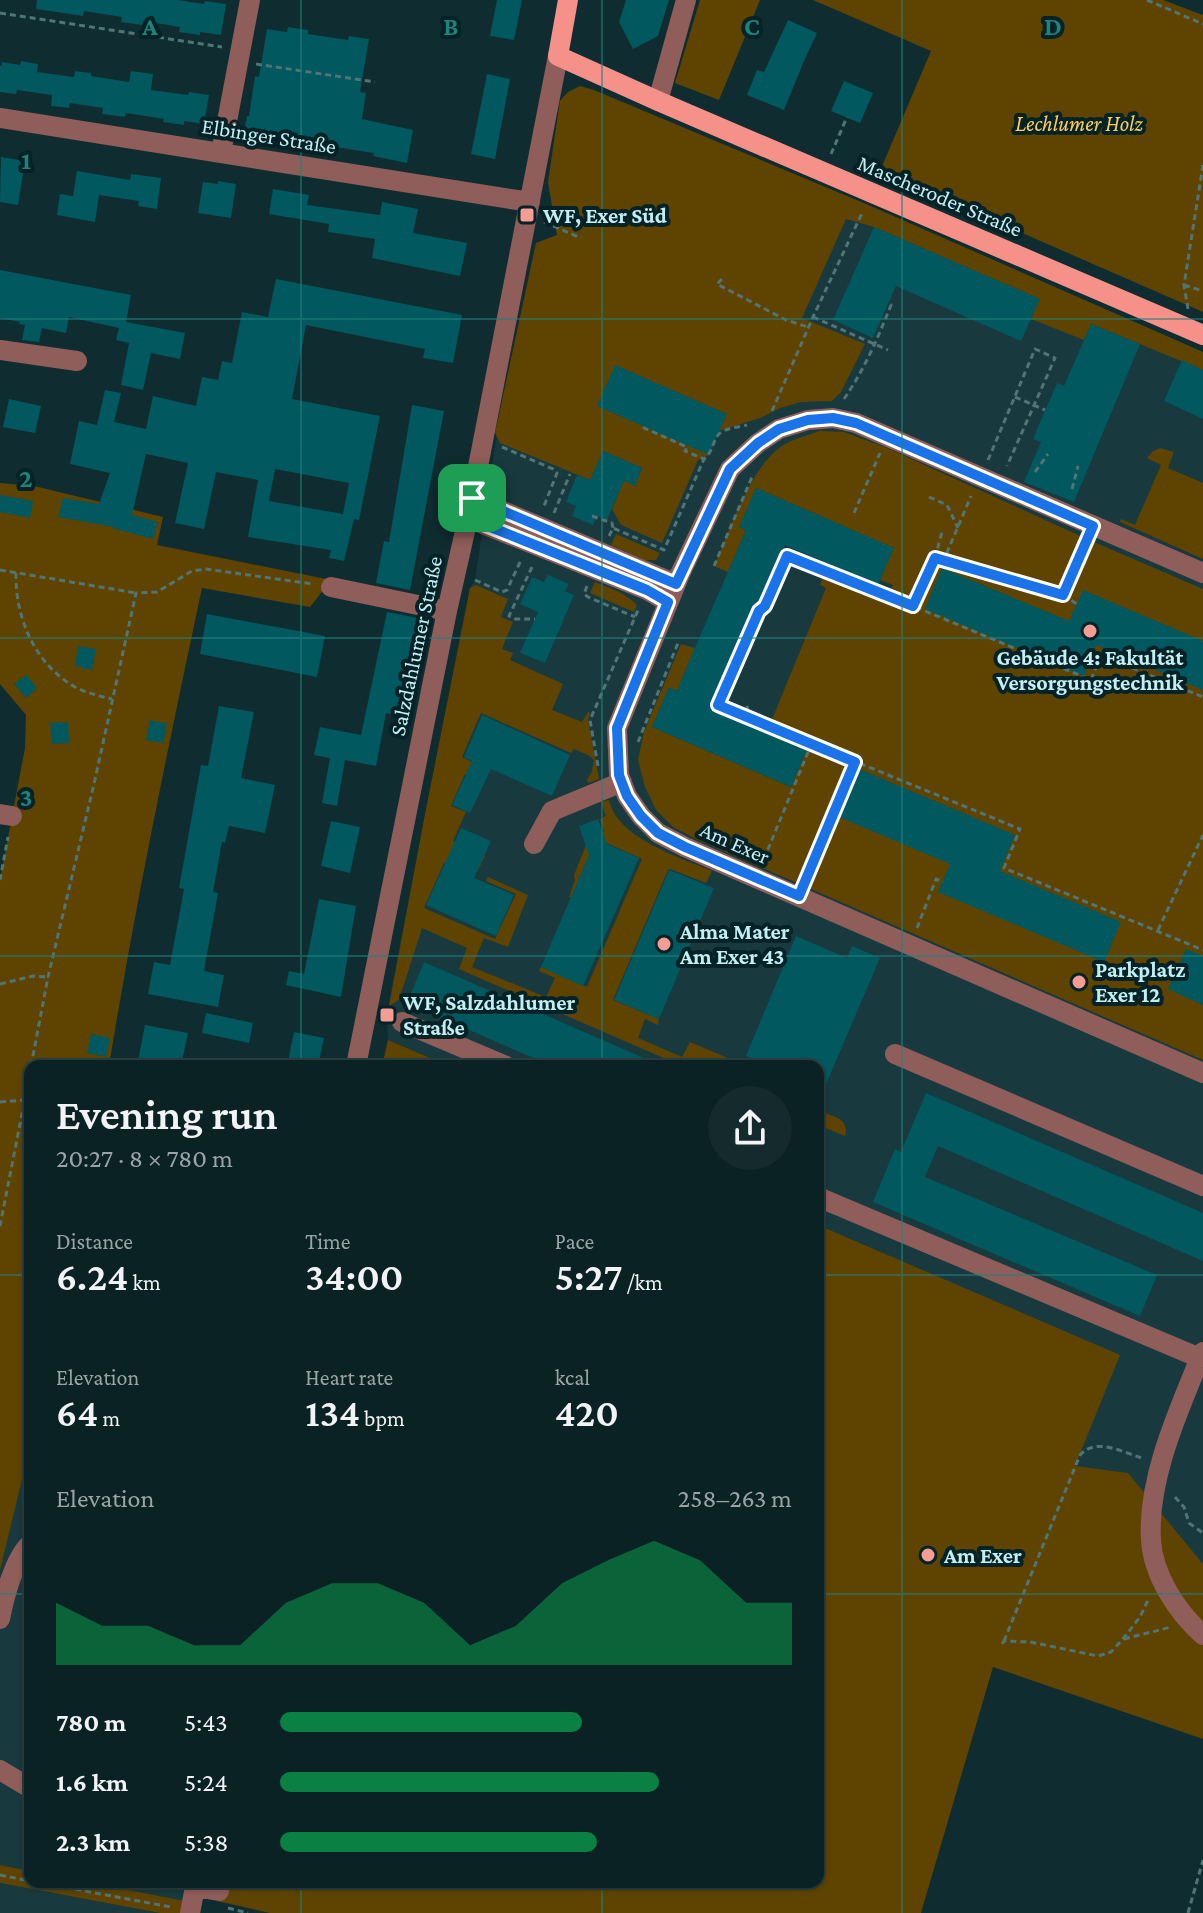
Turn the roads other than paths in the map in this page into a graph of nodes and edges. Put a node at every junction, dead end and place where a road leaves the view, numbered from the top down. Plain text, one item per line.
1 (250, 0) edge
2 (568, 0) edge
3 (686, 0) edge
4 (558, 56) junction
5 (658, 101) junction
6 (0, 118) edge
7 (221, 153) junction
8 (528, 209) junction
9 (1196, 332) edge
10 (0, 350) edge
11 (77, 361) dead end
12 (470, 508) junction
13 (1203, 573) edge
14 (331, 587) road end
15 (672, 593) junction
16 (447, 611) junction
17 (622, 782) junction
18 (534, 844) dead end
19 (402, 1022) dead end
20 (895, 1054) dead end
21 (357, 1060) edge
22 (492, 1060) edge
23 (1203, 1073) edge
24 (1203, 1186) edge
25 (824, 1199) edge
26 (1202, 1355) edge
27 (24, 1549) edge
28 (0, 1619) edge
29 (1196, 1629) edge
30 (0, 1770) edge
31 (24, 1784) edge
32 (195, 1888) edge
33 (209, 1888) edge
34 (219, 1891) dead end
35 (190, 1912) edge

1 - 7 street
2 - 4 main road, Salzdahlumer Straße
3 - 5 street
4 - 5 main road, Mascheroder Straße
4 - 8 street, Salzdahlumer Straße
5 - 9 main road, Mascheroder Straße
6 - 7 street, Elbinger Straße
7 - 8 street, Elbinger Straße
8 - 12 street, Salzdahlumer Straße
10 - 11 street
12 - 15 street
12 - 16 street, Salzdahlumer Straße
13 - 15 street, Am Exer
14 - 16 street
15 - 17 street, Am Exer
16 - 21 street, Salzdahlumer Straße
17 - 18 street
17 - 23 street, Am Exer
19 - 22 street
20 - 24 street
25 - 26 street
26 - 29 street
27 - 28 street
30 - 31 street
32 - 35 street
33 - 34 street

